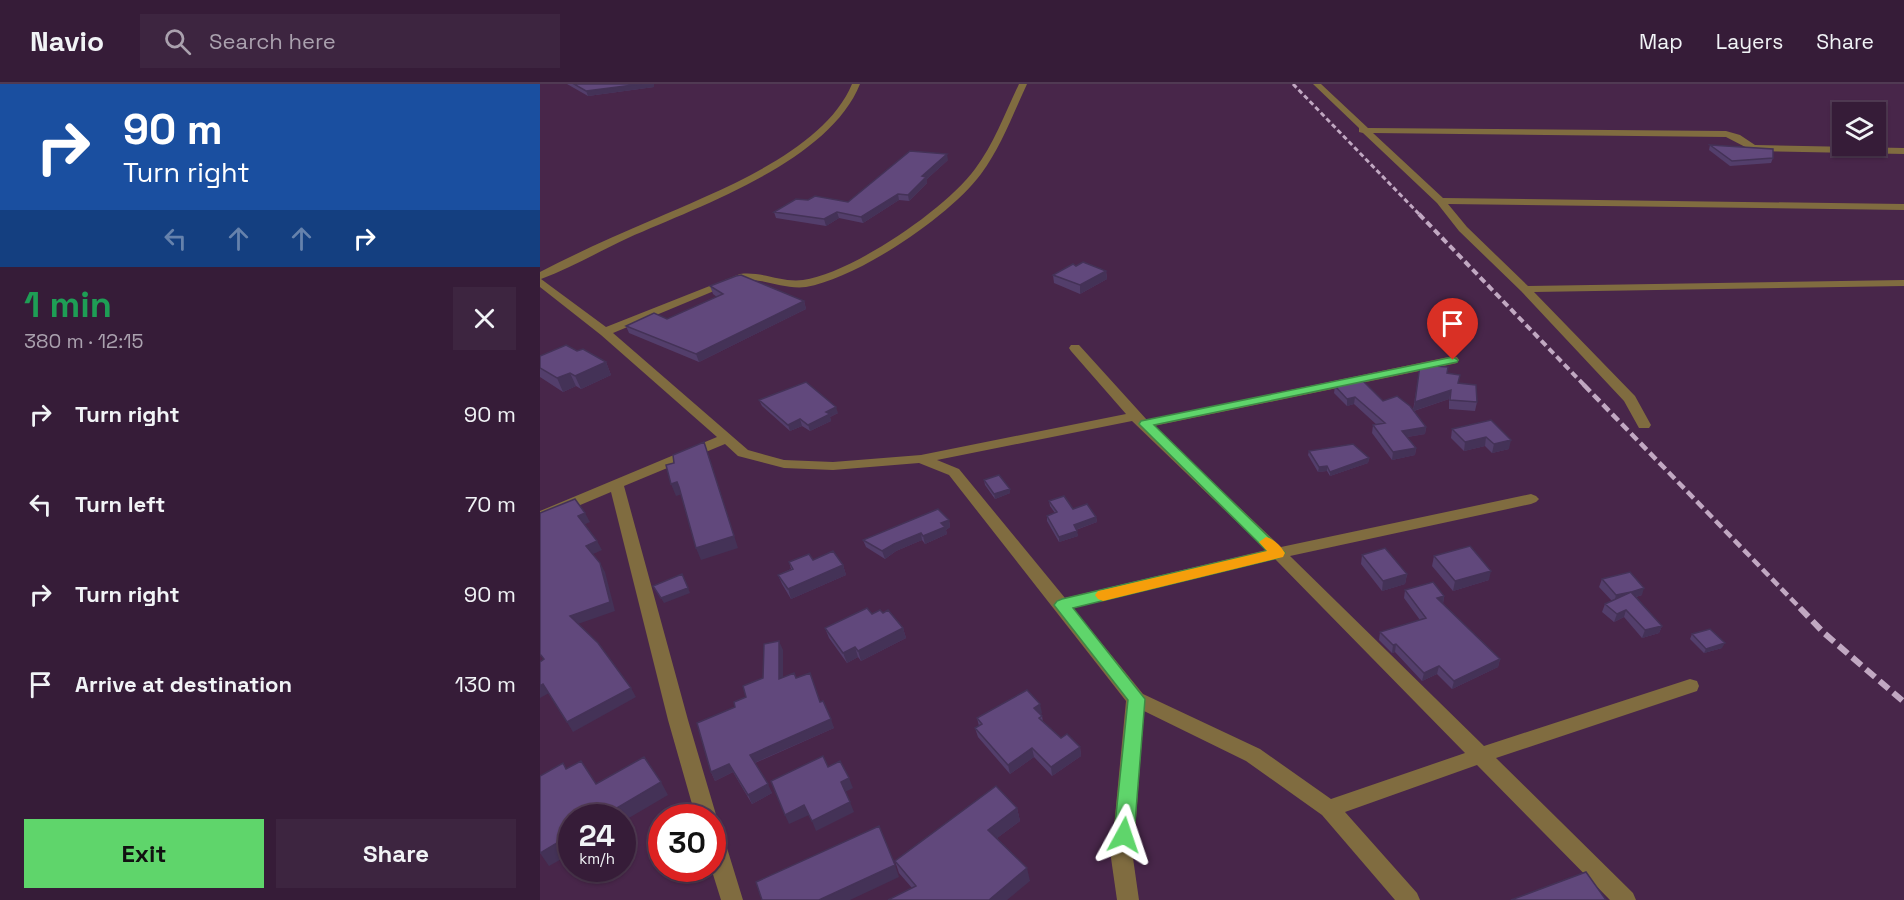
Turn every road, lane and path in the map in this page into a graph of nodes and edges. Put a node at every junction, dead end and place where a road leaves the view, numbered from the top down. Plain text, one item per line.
1 (855, 84) edge
2 (1023, 84) edge
3 (1317, 84) edge
4 (1362, 130) junction
5 (1904, 151) edge
6 (1440, 201) junction
7 (1904, 207) edge
8 (540, 276) edge
9 (540, 282) edge
10 (1904, 283) edge
11 (1525, 289) junction
12 (605, 332) junction
13 (1074, 348) dead end
14 (1453, 360) dead end
15 (1140, 420) junction
16 (1644, 425) dead end
17 (725, 439) junction
18 (921, 459) junction
19 (616, 484) junction
20 (1531, 499) dead end
21 (540, 517) edge
22 (1278, 553) junction
23 (1062, 605) junction
24 (1690, 686) dead end
25 (1136, 699) junction
26 (1481, 756) junction
27 (703, 804) edge
28 (1329, 809) junction
29 (726, 880) edge
30 (732, 900) edge
31 (1128, 900) edge
32 (1409, 900) edge
33 (1625, 900) edge

1 - 8 street
2 - 12 street
3 - 4 street
4 - 5 street
4 - 6 street
6 - 7 street
6 - 11 street
9 - 12 street
10 - 11 street
11 - 16 street
12 - 17 street
13 - 15 street
14 - 15 street
15 - 18 street
15 - 22 street
17 - 18 street
17 - 19 street
18 - 23 street
19 - 21 street
19 - 27 street
20 - 22 street
22 - 23 street
22 - 26 street
23 - 25 street
24 - 26 street
25 - 28 street
25 - 31 street
26 - 28 street
26 - 33 street
28 - 32 street
29 - 30 street

